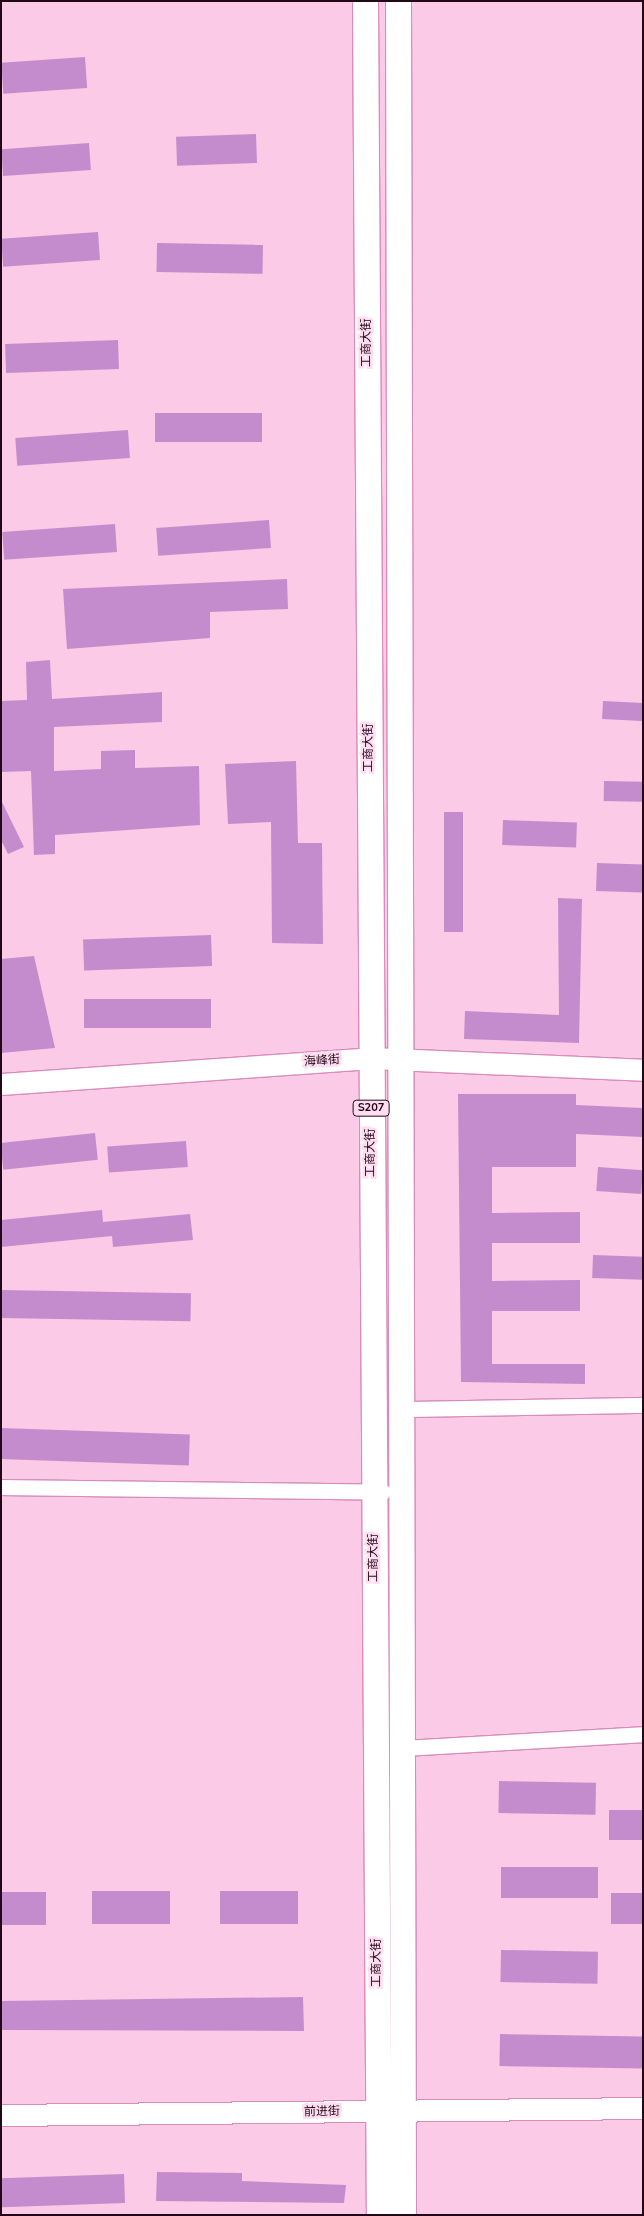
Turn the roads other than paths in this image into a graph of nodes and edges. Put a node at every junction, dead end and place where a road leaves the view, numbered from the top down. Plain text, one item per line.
1 (365, 1) edge
2 (398, 1) edge
3 (371, 1058) junction
4 (398, 1058) junction
5 (643, 1070) edge
6 (1, 1084) edge
7 (643, 1405) edge
8 (402, 1408) junction
9 (1, 1487) edge
10 (374, 1492) junction
11 (402, 1492) junction
12 (643, 1734) edge
13 (402, 1748) junction
14 (643, 2108) edge
15 (402, 2111) junction
16 (378, 2112) junction
17 (1, 2115) edge
18 (378, 2215) edge
19 (403, 2215) edge

1 - 3 main road, 工商大街 / S207
2 - 4 main road, 工商大街 / S207
3 - 4 street, 海峰街
3 - 6 street, 海峰街
3 - 10 main road, 工商大街 / S207
4 - 5 street, 海峰街
4 - 8 main road, 工商大街 / S207
7 - 8 street
8 - 11 main road, 工商大街 / S207
9 - 10 street
10 - 11 street
10 - 16 main road, 工商大街 / S207
11 - 13 main road, 工商大街 / S207
12 - 13 street
13 - 15 main road, 工商大街 / S207
14 - 15 street, 前进街
15 - 16 street, 前进街
15 - 19 main road, 工商大街 / S207
16 - 17 street, 前进街
16 - 18 main road, 工商大街 / S207

